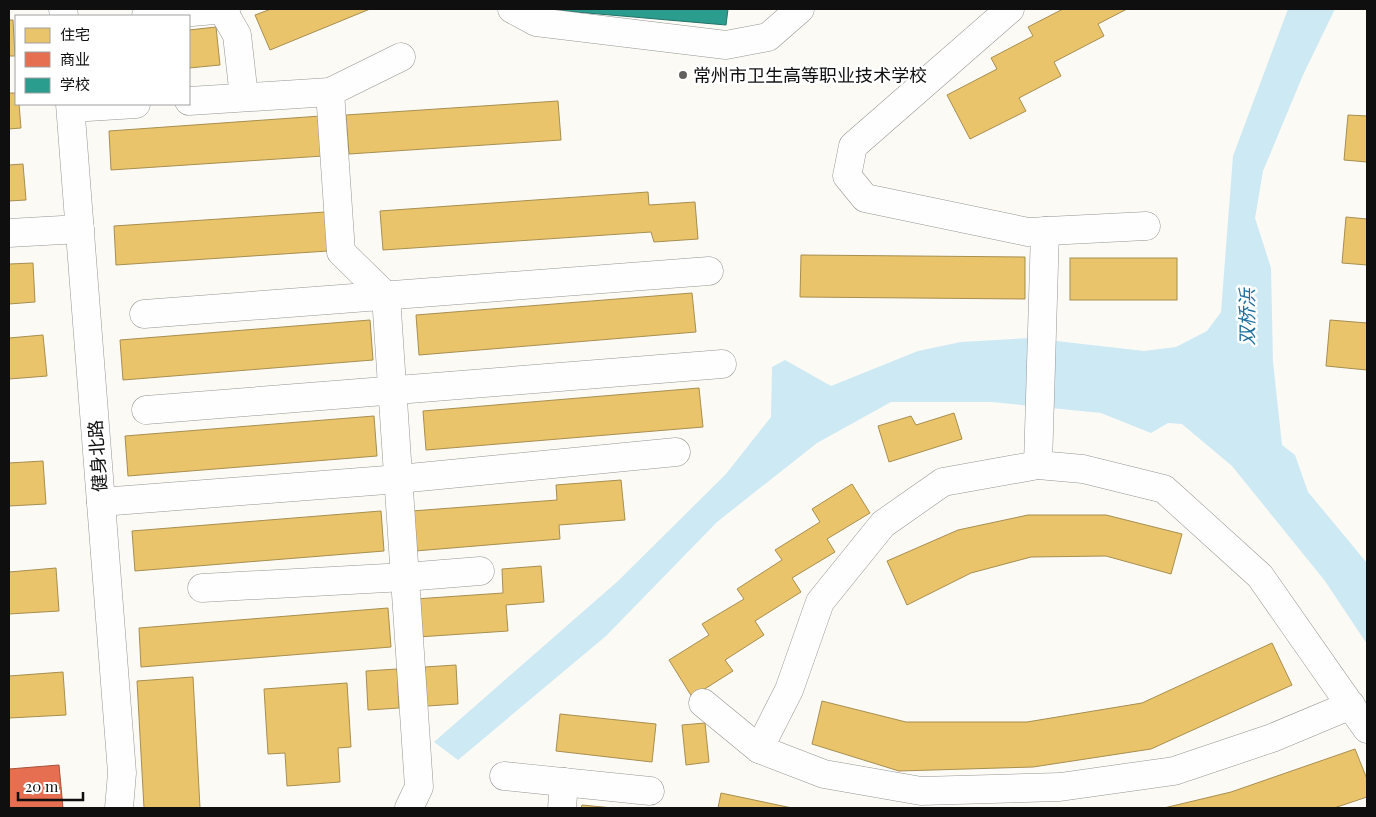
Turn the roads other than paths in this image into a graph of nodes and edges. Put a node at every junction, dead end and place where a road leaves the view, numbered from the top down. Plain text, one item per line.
1 (223, 9) edge
2 (512, 9) edge
3 (800, 9) edge
4 (1010, 9) edge
5 (157, 15) edge
6 (401, 57) dead end
7 (330, 92) junction
8 (244, 97) junction
9 (190, 100) edge
10 (103, 105) edge
11 (70, 106) edge
12 (1146, 226) dead end
13 (80, 229) junction
14 (1045, 231) junction
15 (9, 233) edge
16 (709, 271) dead end
17 (386, 296) junction
18 (144, 314) dead end
19 (722, 364) dead end
20 (393, 390) junction
21 (146, 410) dead end
22 (676, 452) dead end
23 (1038, 465) junction
24 (399, 478) junction
25 (101, 502) junction
26 (480, 571) dead end
27 (405, 577) junction
28 (202, 588) dead end
29 (703, 703) dead end
30 (1351, 705) junction
31 (1367, 729) edge
32 (759, 749) junction
33 (504, 776) dead end
34 (650, 791) dead end
35 (563, 795) edge
36 (1064, 798) edge
37 (119, 808) edge
38 (409, 808) edge

1 - 5 street
1 - 8 street
2 - 3 street
4 - 14 street
6 - 7 street
7 - 8 street
7 - 17 street
8 - 9 street
10 - 11 street
11 - 13 street, 健身北路
12 - 14 street
13 - 15 street
13 - 25 street, 健身北路
14 - 23 street
16 - 17 street
17 - 18 street
17 - 20 street
19 - 20 street
20 - 21 street
20 - 24 street
22 - 24 street
23 - 30 street
23 - 32 street
24 - 25 street
24 - 27 street
25 - 37 street, 健身北路
26 - 27 street
27 - 28 street
27 - 38 street
29 - 32 street
30 - 31 street
30 - 36 street
32 - 36 street
33 - 35 street
34 - 35 street

